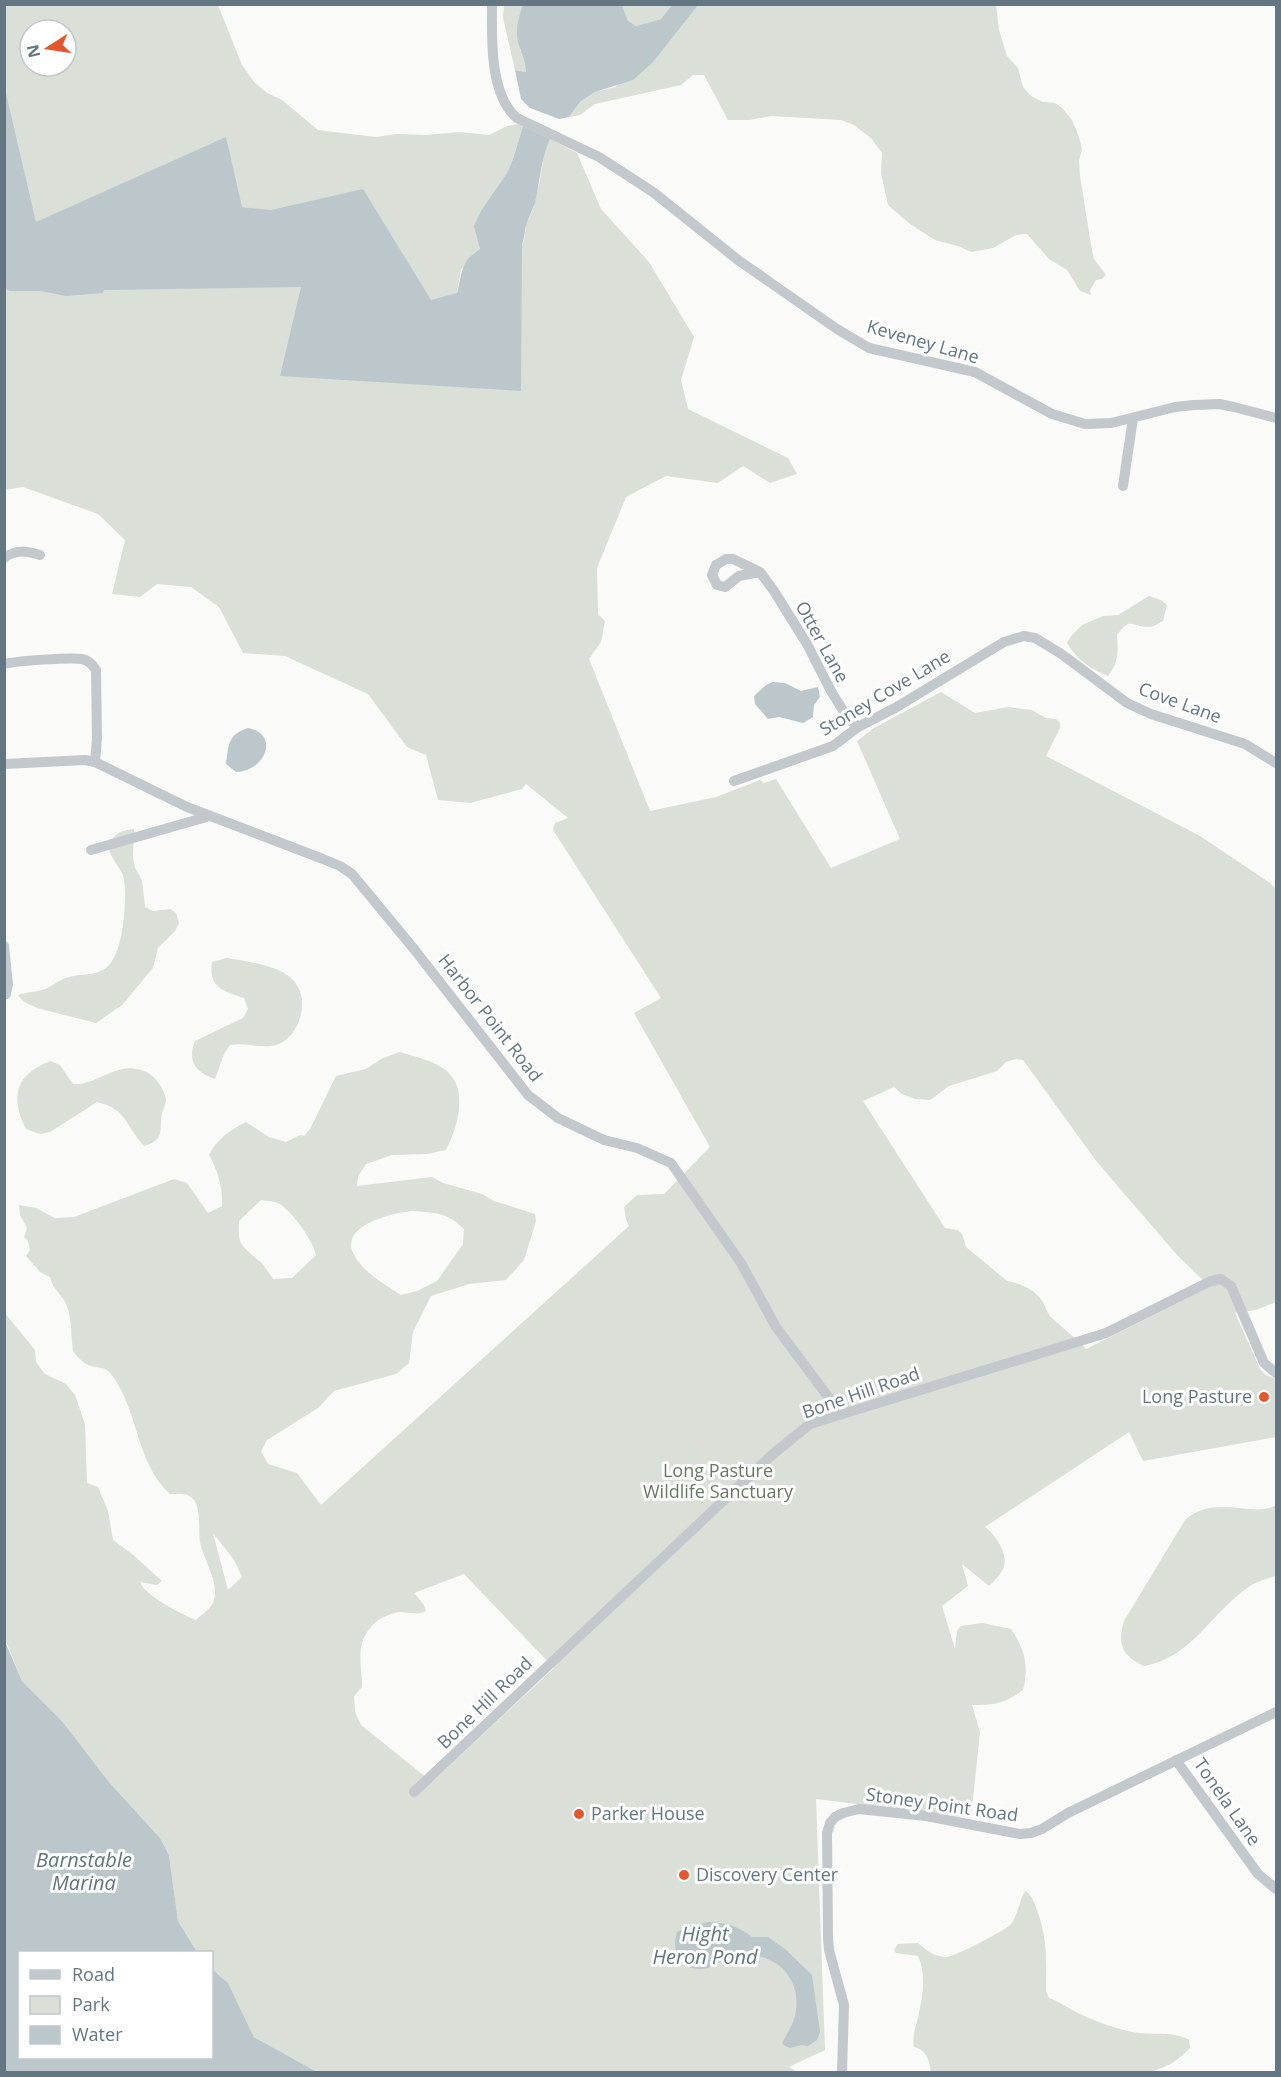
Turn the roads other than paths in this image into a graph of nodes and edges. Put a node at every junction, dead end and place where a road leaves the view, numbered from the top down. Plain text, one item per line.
1 (492, 4) edge
2 (1133, 418) junction
3 (1276, 418) edge
4 (1123, 486) dead end
5 (40, 555) dead end
6 (4, 558) edge
7 (760, 572) dead end
8 (1014, 638) joint
9 (4, 664) edge
10 (858, 727) junction
11 (95, 762) junction
12 (1276, 763) edge
13 (4, 764) edge
14 (734, 781) dead end
15 (210, 816) junction
16 (91, 850) dead end
17 (4, 946) edge
18 (6, 994) dead end
19 (1276, 1373) edge
20 (841, 1414) junction
21 (1276, 1712) edge
22 (1176, 1760) junction
23 (414, 1792) dead end
24 (1276, 1889) edge
25 (842, 2073) edge

1 - 2 street, Keveney Lane
2 - 3 street, Keveney Lane
2 - 4 street
5 - 6 street
7 - 10 street, Otter Lane
8 - 10 street, Stoney Cove Lane
8 - 12 street, Cove Lane
9 - 11 street
10 - 14 street, Stoney Cove Lane
11 - 13 street
11 - 15 street, Harbor Point Road
15 - 16 street
15 - 20 street, Harbor Point Road
17 - 18 street
19 - 20 street, Bone Hill Road
20 - 23 street, Bone Hill Road
21 - 22 street, Stoney Point Road
22 - 24 street, Tonela Lane
22 - 25 street, Stoney Point Road

